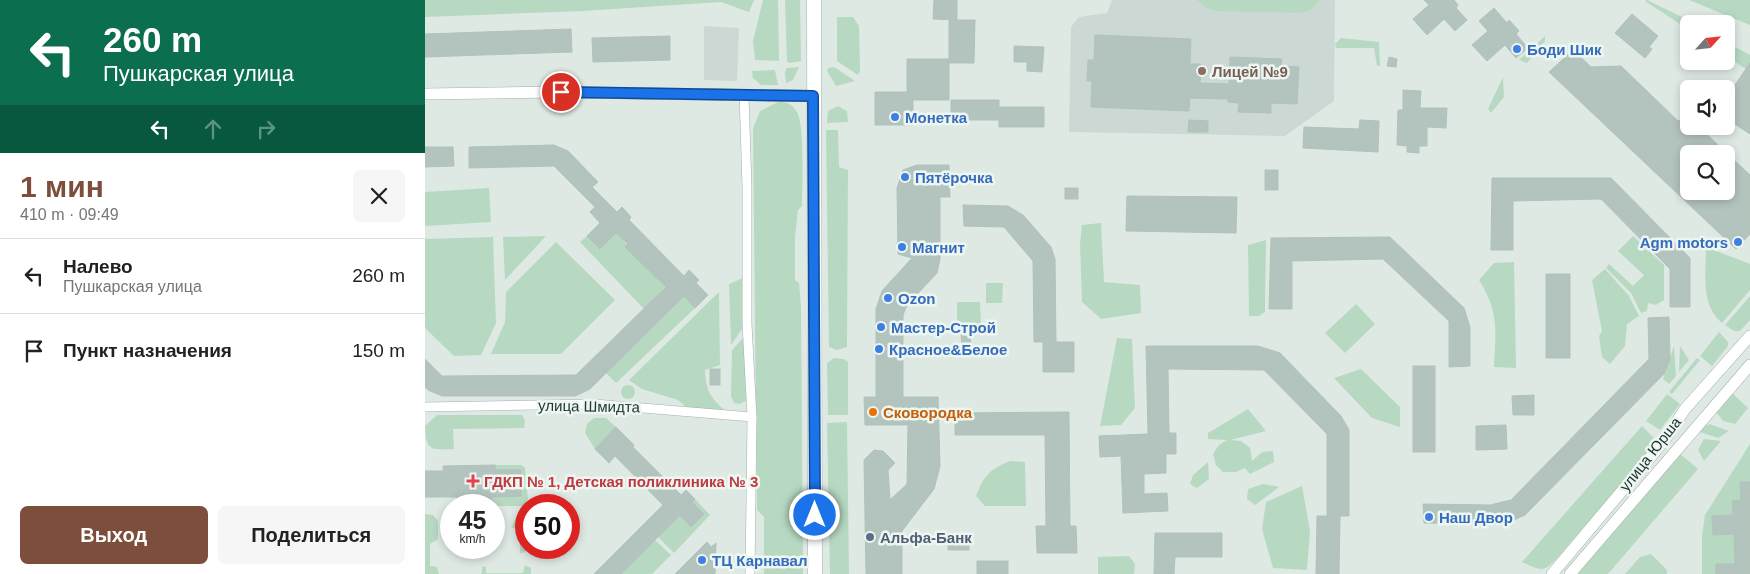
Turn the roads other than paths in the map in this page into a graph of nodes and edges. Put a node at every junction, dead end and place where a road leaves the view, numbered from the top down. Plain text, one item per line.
1 (815, 0) edge
2 (425, 94) edge
3 (743, 94) junction
4 (813, 96) junction
5 (1750, 336) edge
6 (1750, 365) edge
7 (425, 406) edge
8 (752, 417) junction
9 (750, 574) edge
10 (815, 574) edge
11 (1552, 574) edge
12 (1570, 574) edge

1 - 4 main road
2 - 3 street
3 - 4 street
3 - 8 street
4 - 10 main road
5 - 11 street, улица Юрша
6 - 12 street, улица Юрша
7 - 8 street, улица Шмидта
8 - 9 street

